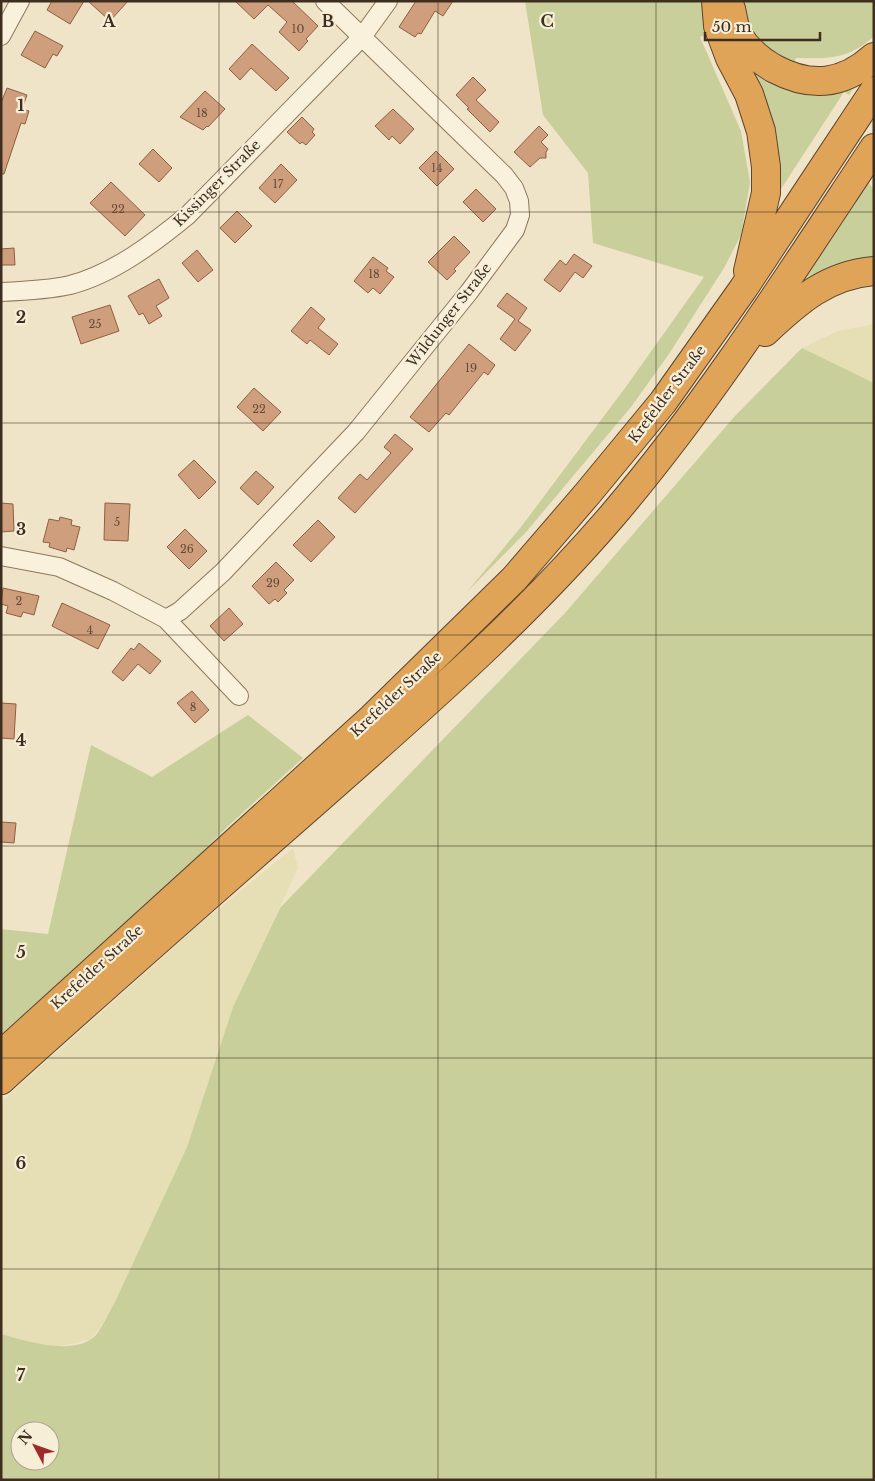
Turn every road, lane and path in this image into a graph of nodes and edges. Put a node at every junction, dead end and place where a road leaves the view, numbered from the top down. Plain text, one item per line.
1 (20, 1) edge
2 (324, 1) edge
3 (388, 1) edge
4 (716, 1) edge
5 (730, 1) edge
6 (1, 36) edge
7 (362, 37) junction
8 (874, 57) edge
9 (874, 91) edge
10 (874, 148) edge
11 (874, 272) edge
12 (743, 289) junction
13 (1, 292) edge
14 (726, 370) junction
15 (1, 556) edge
16 (166, 619) junction
17 (239, 696) dead end
18 (1, 1055) edge
19 (1, 1080) edge

1 - 6 street
2 - 7 street, Wildunger Straße
3 - 7 street, Kissinger Straße
4 - 12 highway
5 - 8 highway
7 - 13 street, Kissinger Straße
7 - 16 street, Wildunger Straße
9 - 12 highway, Krefelder Straße
10 - 14 highway
11 - 14 highway
12 - 18 highway, Krefelder Straße
14 - 19 highway, Krefelder Straße
15 - 16 street
16 - 17 street

